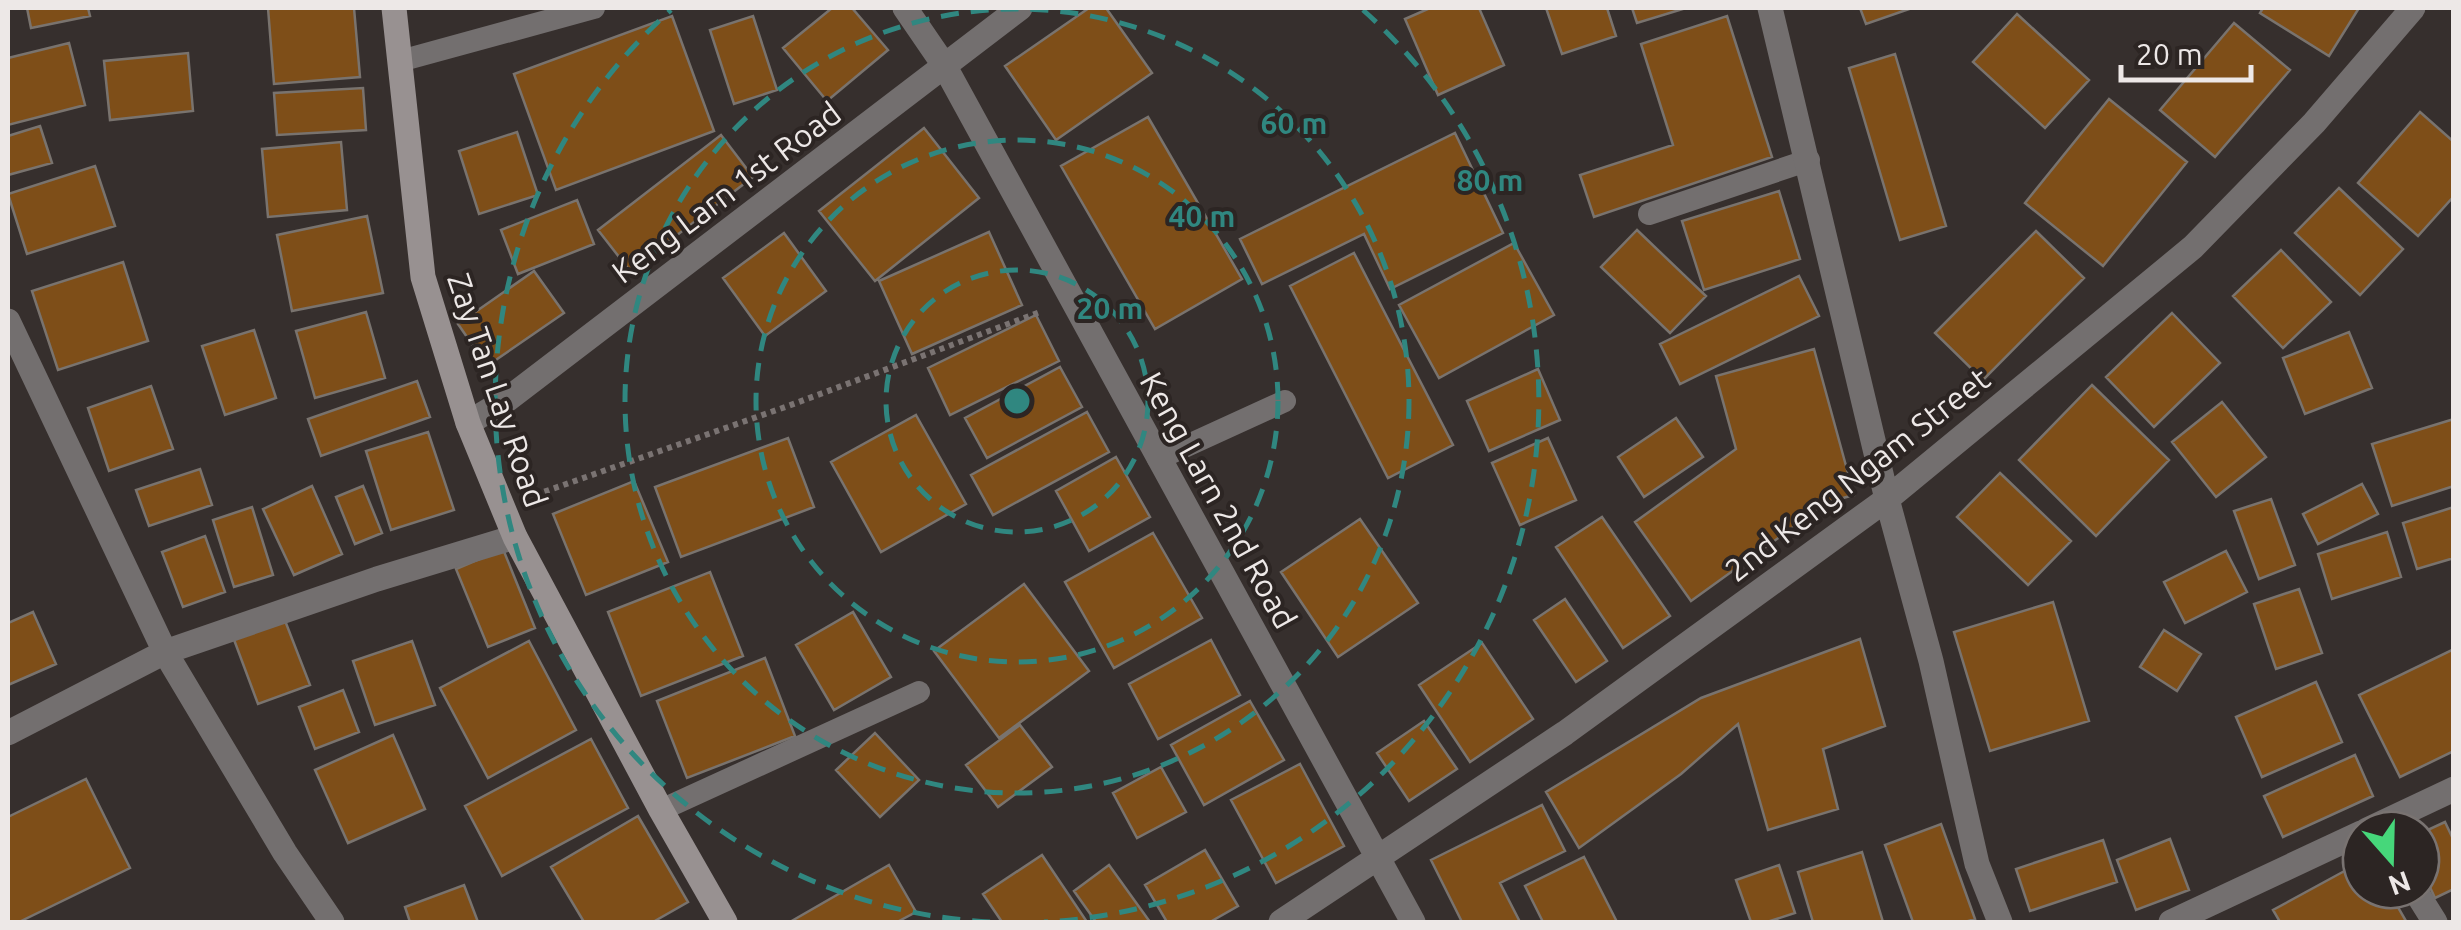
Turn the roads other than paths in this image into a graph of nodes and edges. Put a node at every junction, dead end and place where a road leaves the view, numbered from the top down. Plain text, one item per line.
1 (394, 8) edge
2 (594, 8) edge
3 (905, 8) edge
4 (1020, 8) edge
5 (1770, 8) edge
6 (2413, 8) edge
7 (400, 60) junction
8 (944, 66) junction
9 (1808, 160) junction
10 (1648, 214) dead end
11 (8, 321) edge
12 (1286, 400) dead end
13 (468, 423) junction
14 (1158, 459) junction
15 (1887, 499) junction
16 (515, 537) junction
17 (165, 652) junction
18 (919, 692) dead end
19 (8, 733) edge
20 (2454, 790) edge
21 (661, 810) junction
22 (2412, 810) edge
23 (2341, 843) edge
24 (1380, 860) junction
25 (332, 922) edge
26 (725, 922) edge
27 (1281, 922) edge
28 (1413, 922) edge
29 (2000, 922) edge
30 (2170, 922) edge

1 - 7 street, Zay Tan Lay Road
2 - 7 lane
3 - 8 street, Keng Larn 2nd Road
4 - 8 street, Keng Larn 1st Road
5 - 9 street
6 - 15 street, 2nd Keng Ngam Street
7 - 13 street, Zay Tan Lay Road
8 - 13 street, Keng Larn 1st Road
8 - 14 street, Keng Larn 2nd Road
9 - 10 lane
9 - 15 street
11 - 17 street
12 - 14 lane
13 - 16 street, Zay Tan Lay Road
14 - 24 street, Keng Larn 2nd Road
15 - 24 street, 2nd Keng Ngam Street
15 - 29 street
16 - 17 street
16 - 21 street, Zay Tan Lay Road
17 - 19 street
17 - 25 street
18 - 21 lane
20 - 22 street
21 - 26 street, Zay Tan Lay Road
23 - 30 street
24 - 27 street, 2nd Keng Ngam Street
24 - 28 street, Keng Larn 2nd Road

